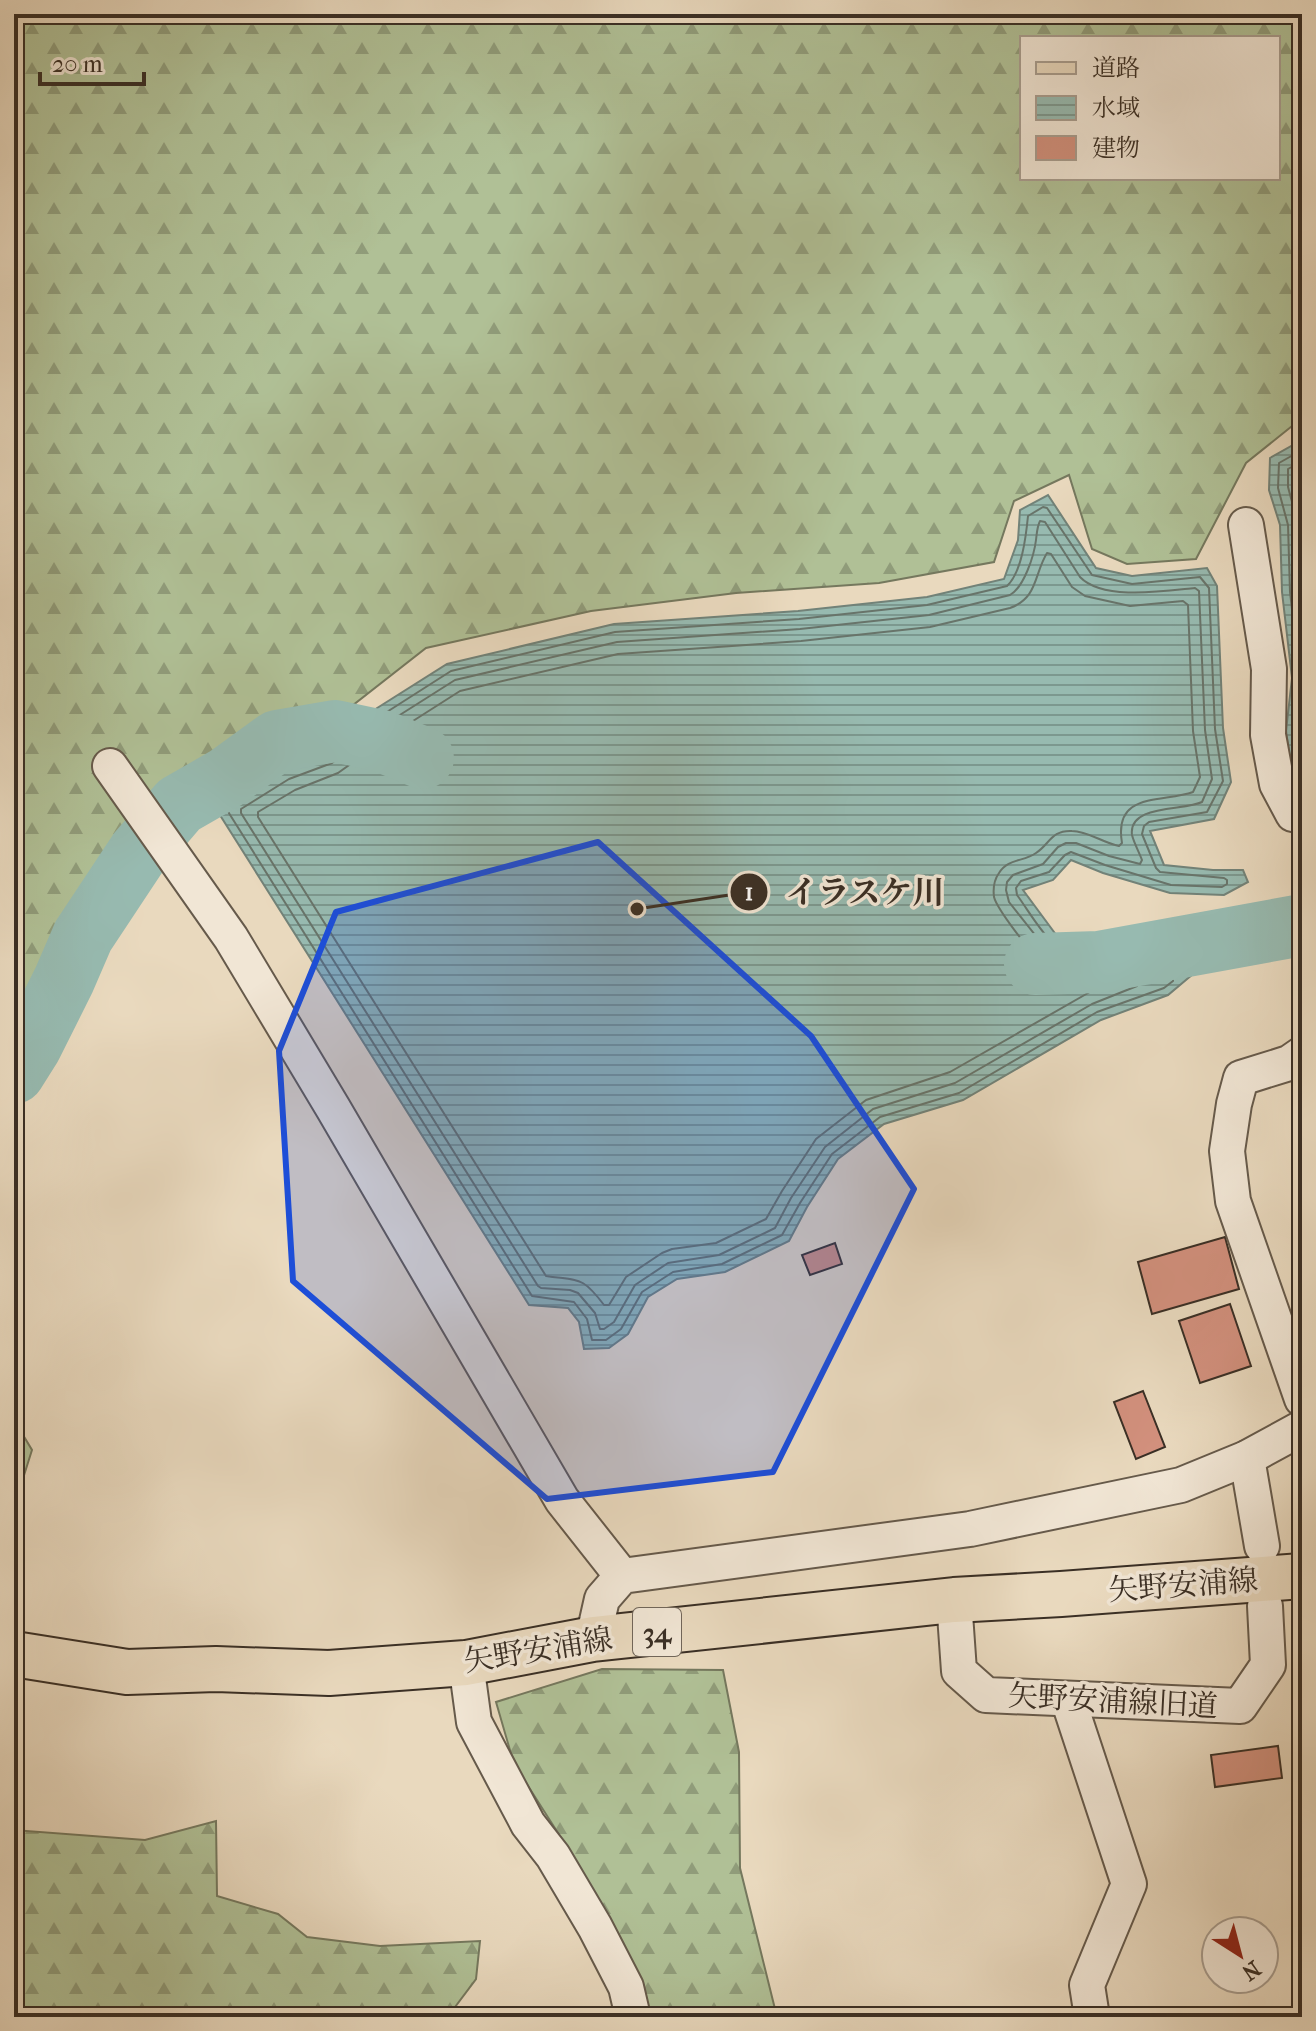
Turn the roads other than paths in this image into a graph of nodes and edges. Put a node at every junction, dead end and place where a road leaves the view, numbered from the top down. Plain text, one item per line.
1 (1246, 525) dead end
2 (110, 766) dead end
3 (1302, 815) edge
4 (1302, 1054) edge
5 (1302, 1399) edge
6 (1302, 1428) edge
7 (1247, 1458) junction
8 (1262, 1546) dead end
9 (622, 1576) junction
10 (1302, 1576) edge
11 (954, 1600) junction
12 (1265, 1606) dead end
13 (593, 1639) junction
14 (14, 1654) edge
15 (466, 1663) junction
16 (1068, 1699) junction
17 (633, 2017) edge
18 (1092, 2017) edge

1 - 3 street
2 - 9 street
4 - 5 street
6 - 7 street
7 - 8 street
7 - 9 street
9 - 13 street
10 - 11 main road, 矢野安浦線 / 34
11 - 13 main road, 矢野安浦線 / 34
11 - 16 street, 矢野安浦線旧道
12 - 16 street, 矢野安浦線旧道
13 - 15 main road, 矢野安浦線 / 34
14 - 15 main road, 矢野安浦線 / 34
15 - 17 street
16 - 18 street

